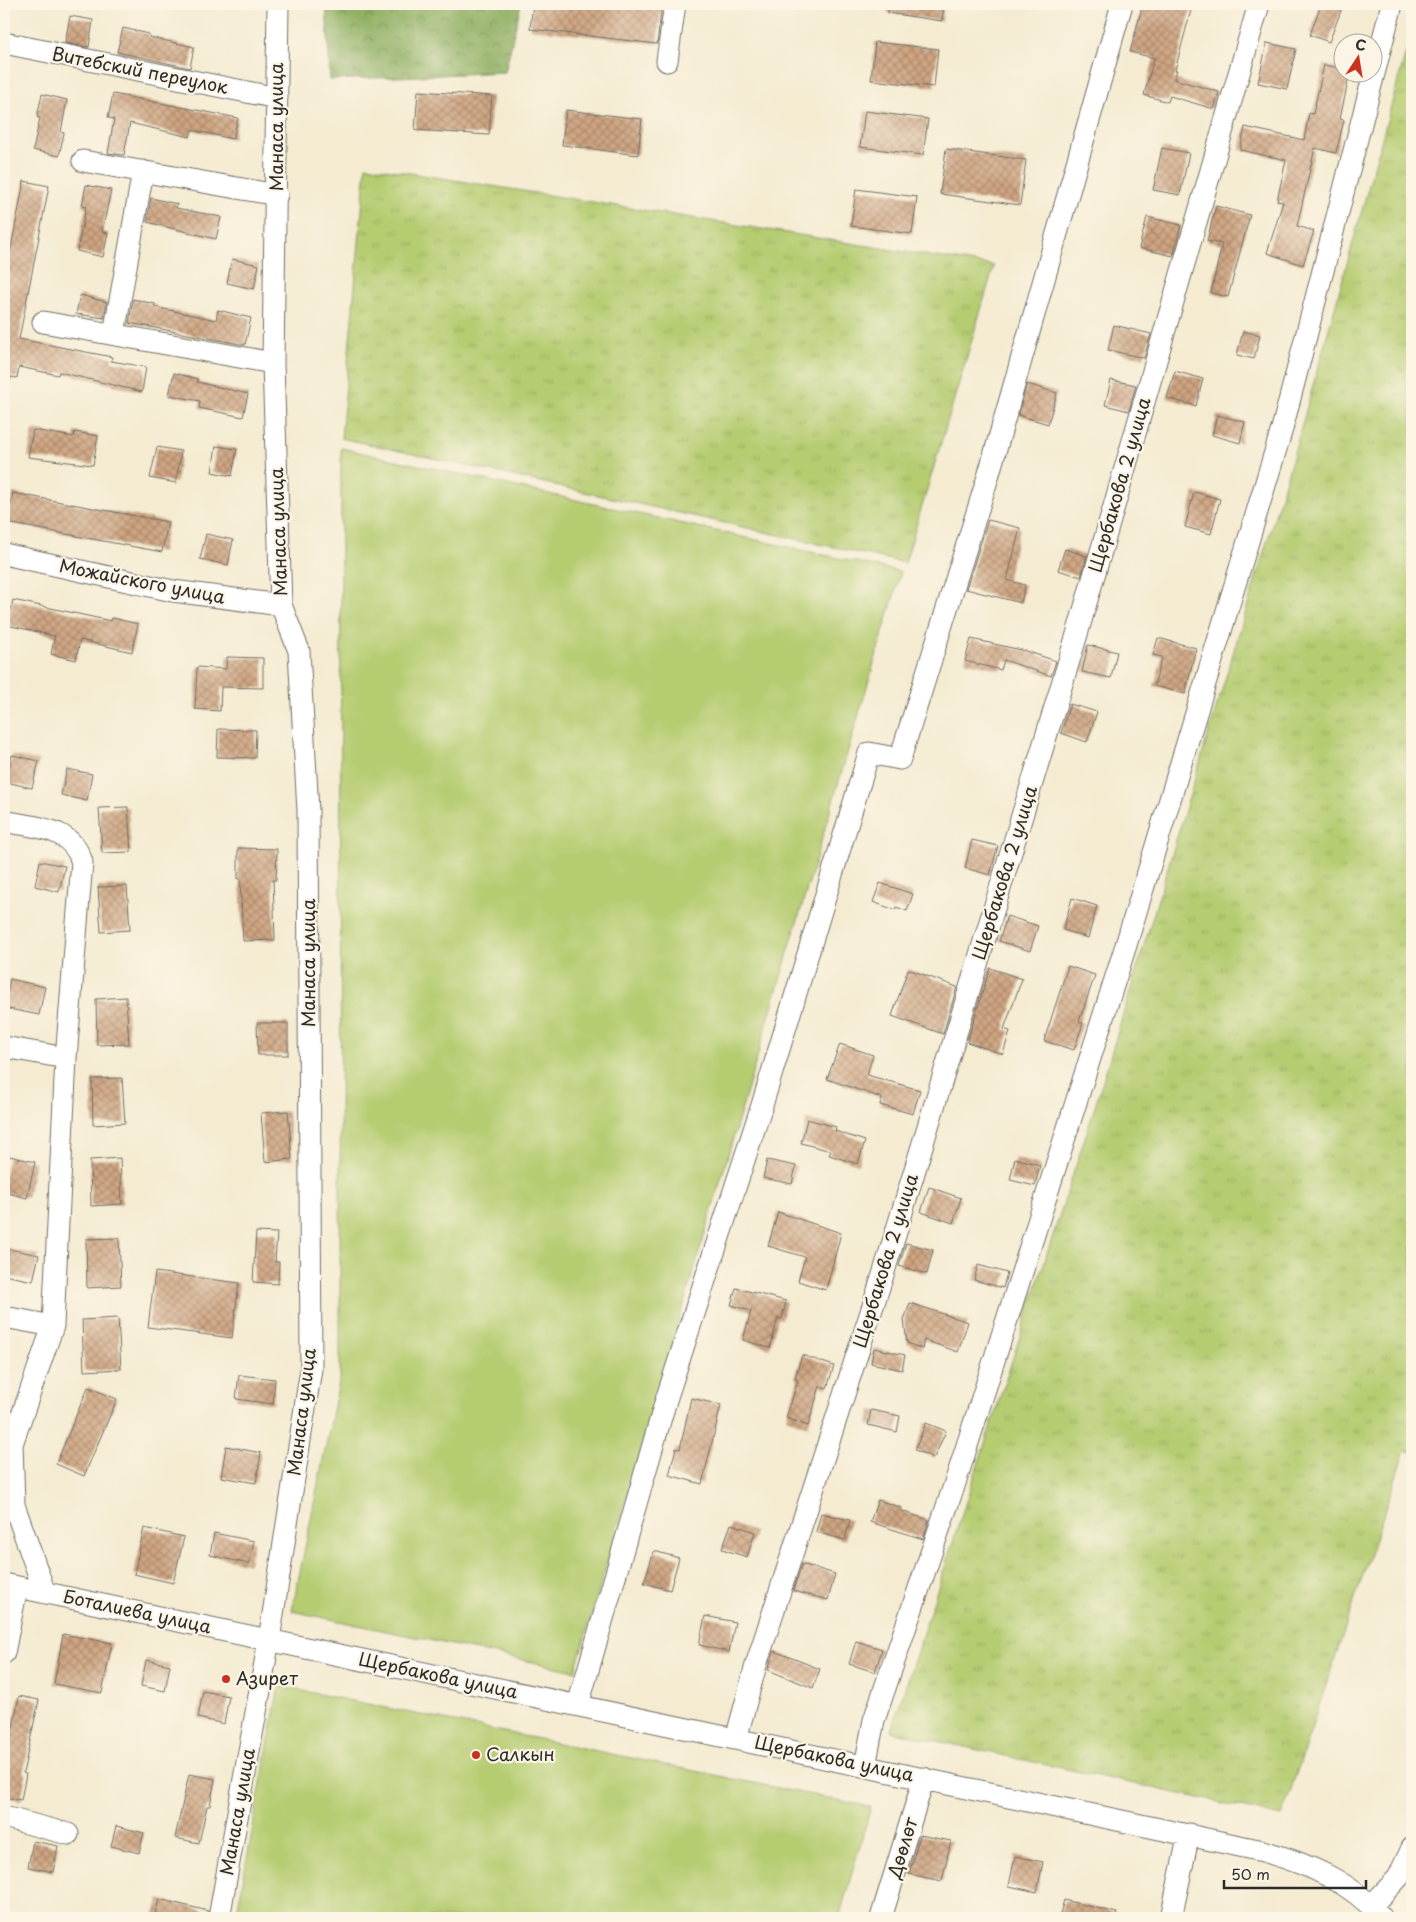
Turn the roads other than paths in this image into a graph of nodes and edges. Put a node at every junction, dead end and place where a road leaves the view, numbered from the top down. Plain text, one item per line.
1 (278, 4) edge
2 (675, 4) edge
3 (1122, 4) edge
4 (1259, 4) edge
5 (1392, 4) edge
6 (4, 43) edge
7 (667, 61) dead end
8 (277, 98) junction
9 (83, 161) dead end
10 (143, 171) junction
11 (277, 195) junction
12 (43, 322) dead end
13 (114, 334) junction
14 (273, 363) junction
15 (4, 554) edge
16 (281, 605) junction
17 (4, 821) edge
18 (4, 1047) edge
19 (66, 1058) junction
20 (4, 1317) edge
21 (53, 1326) junction
22 (10, 1585) edge
23 (45, 1593) junction
24 (269, 1640) junction
25 (4, 1653) edge
26 (578, 1706) junction
27 (736, 1739) junction
28 (865, 1766) junction
29 (924, 1778) junction
30 (4, 1817) edge
31 (68, 1834) dead end
32 (1189, 1834) junction
33 (1412, 1848) edge
34 (1375, 1914) edge
35 (219, 1918) edge
36 (881, 1918) edge
37 (1171, 1918) edge

1 - 8 street, Манаса улица
2 - 7 street
3 - 26 street
4 - 27 street, Щербакова 2 улица
5 - 28 street
6 - 8 street, Витебский переулок
8 - 11 street, Манаса улица
9 - 10 street
10 - 11 street
10 - 13 street
11 - 14 street, Манаса улица
12 - 13 street
13 - 14 street
14 - 16 street, Манаса улица
15 - 16 street, Можайского улица
16 - 24 street, Манаса улица
17 - 19 street
18 - 19 street
19 - 21 street
20 - 21 street
21 - 23 street
22 - 23 street, Боталиева улица
22 - 25 street
23 - 24 street, Боталиева улица
24 - 26 street, Щербакова улица
24 - 35 street, Манаса улица
26 - 27 street, Щербакова улица
27 - 28 street, Щербакова улица
28 - 29 street, Щербакова улица
29 - 32 street, Щербакова улица
29 - 36 street, Дөөлөт
30 - 31 street
32 - 34 street, Щербакова улица
32 - 37 street
33 - 34 street

